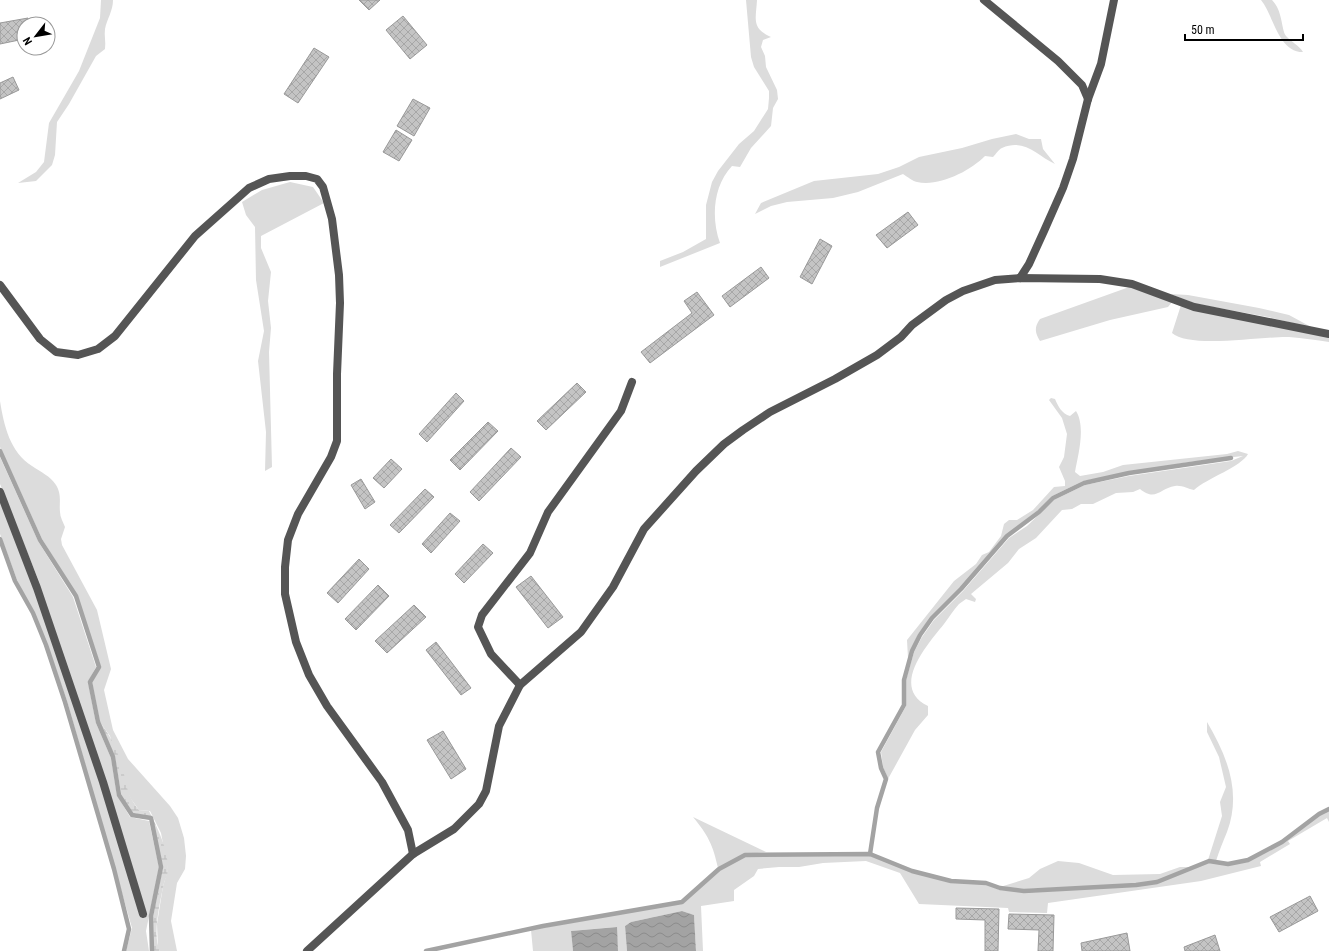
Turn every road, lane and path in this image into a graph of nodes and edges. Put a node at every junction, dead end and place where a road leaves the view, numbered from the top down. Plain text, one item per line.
1 (984, 0) edge
2 (1114, 0) edge
3 (1088, 99) junction
4 (1020, 278) junction
5 (0, 285) edge
6 (1329, 334) edge
7 (632, 382) dead end
8 (0, 492) edge
9 (520, 685) junction
10 (413, 854) junction
11 (143, 914) dead end
12 (306, 951) edge

1 - 3 street
2 - 3 street
3 - 4 street
4 - 6 street
4 - 9 street
5 - 10 street
7 - 9 street
8 - 11 street
9 - 10 street
10 - 12 street

